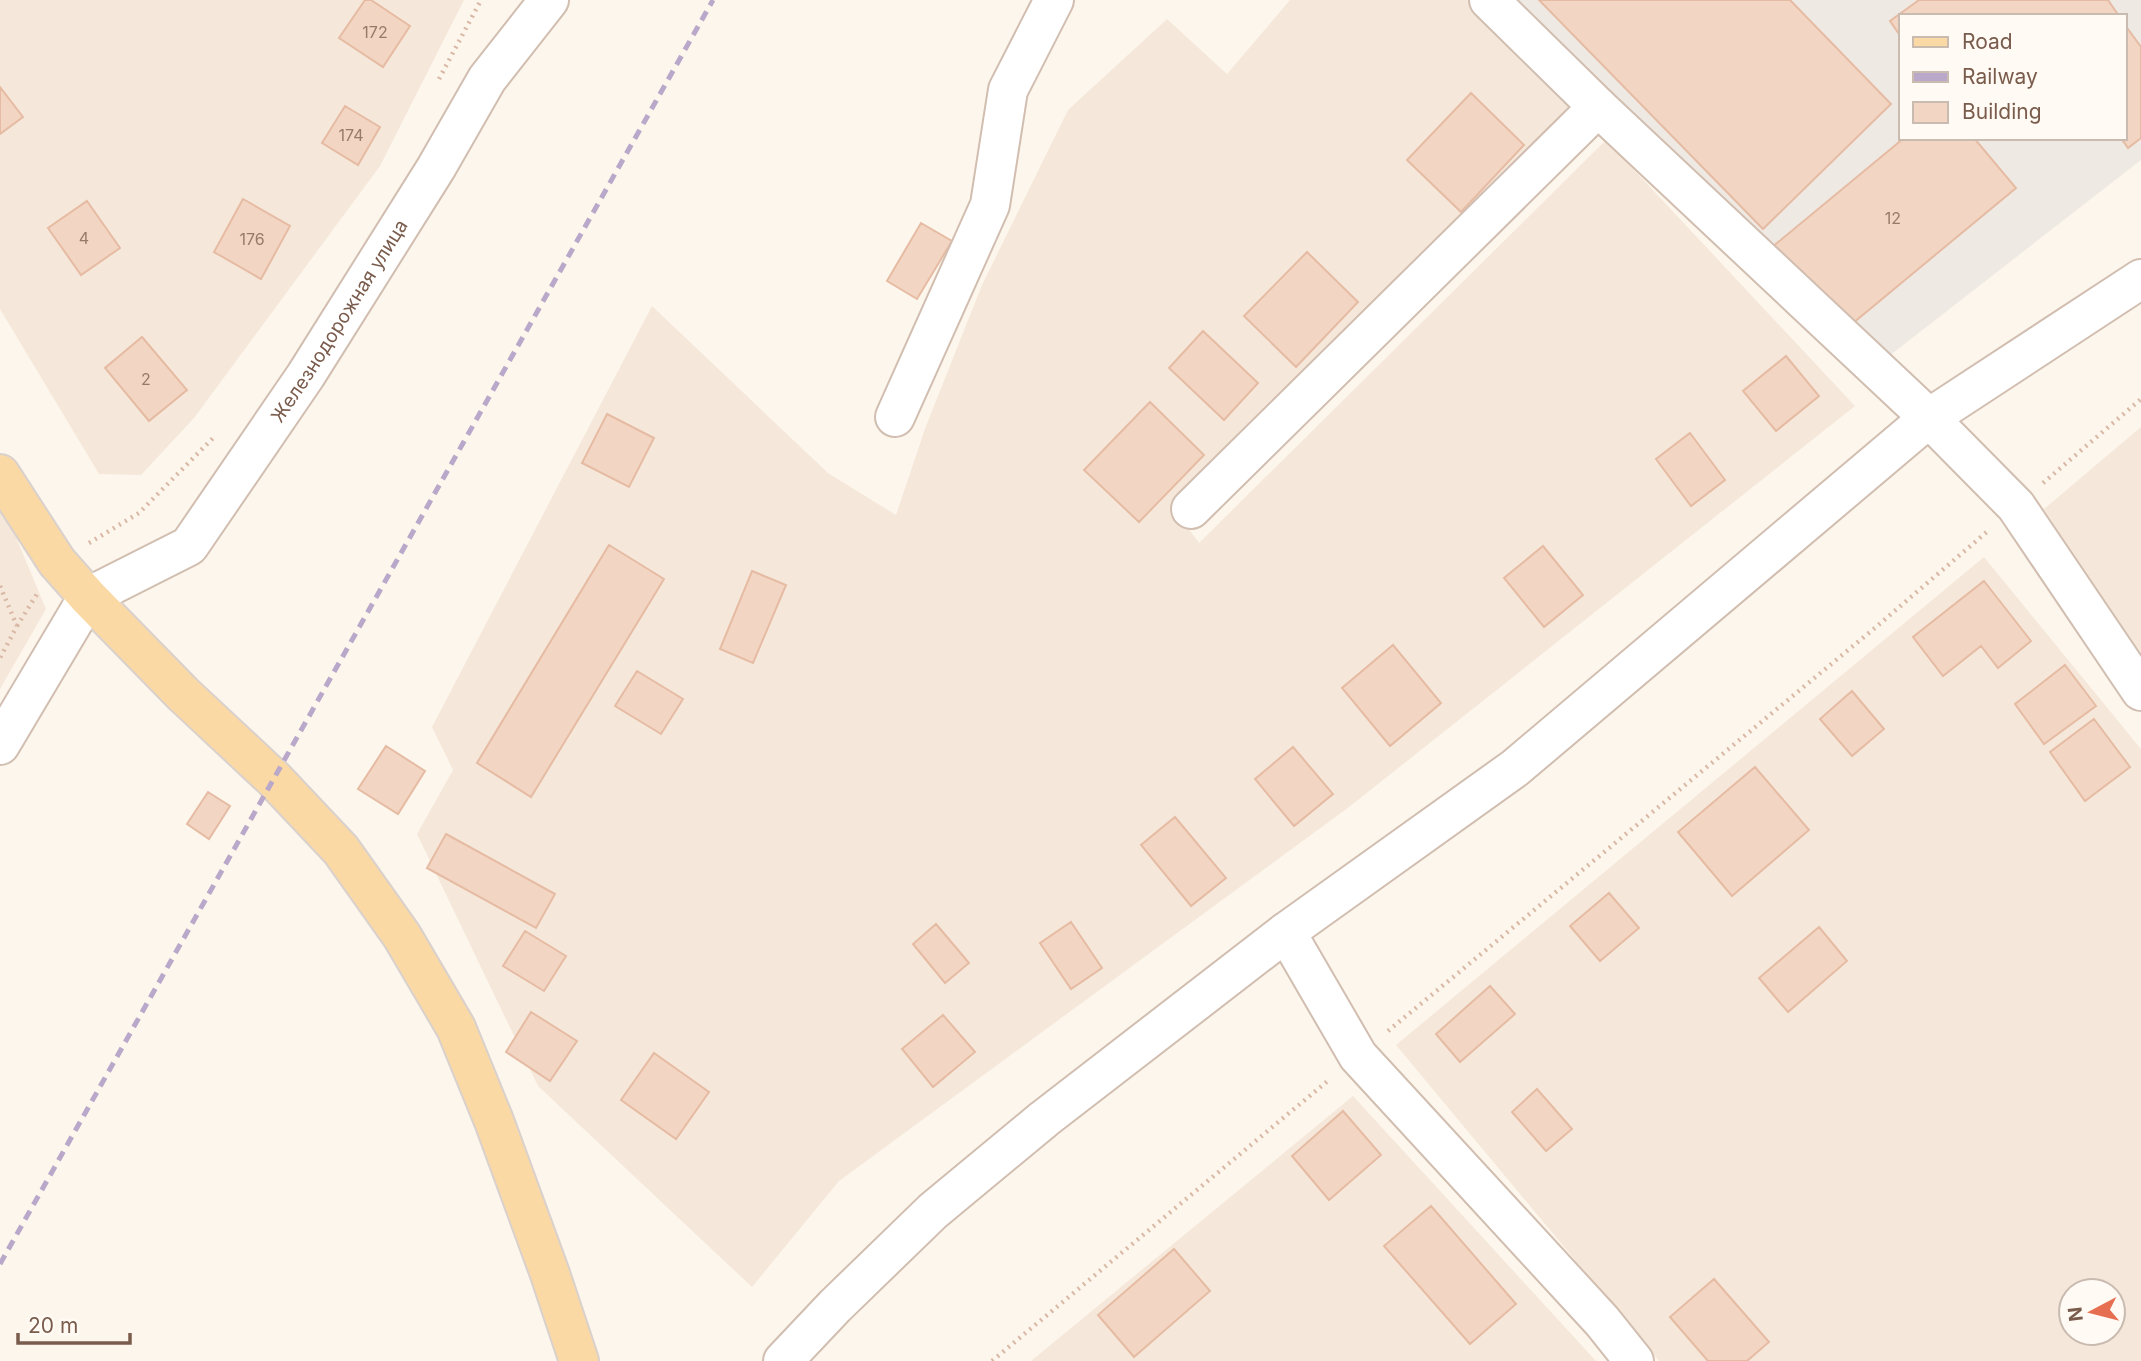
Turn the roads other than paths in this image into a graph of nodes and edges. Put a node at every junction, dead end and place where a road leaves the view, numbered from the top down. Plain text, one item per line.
1 (549, 0) edge
2 (1055, 0) edge
3 (1489, 0) edge
4 (1598, 107) junction
5 (2141, 279) edge
6 (895, 417) dead end
7 (1929, 418) junction
8 (0, 474) edge
9 (1191, 509) dead end
10 (88, 597) junction
11 (2141, 691) edge
12 (0, 745) edge
13 (1286, 932) junction
14 (579, 1361) edge
15 (783, 1361) edge
16 (1634, 1361) edge

1 - 10 street, Железнодорожная улица
2 - 6 street
3 - 4 street
4 - 7 street
4 - 9 street
5 - 7 street
7 - 11 street
7 - 13 street
8 - 10 main road
10 - 12 street
10 - 14 main road
13 - 15 street
13 - 16 street

